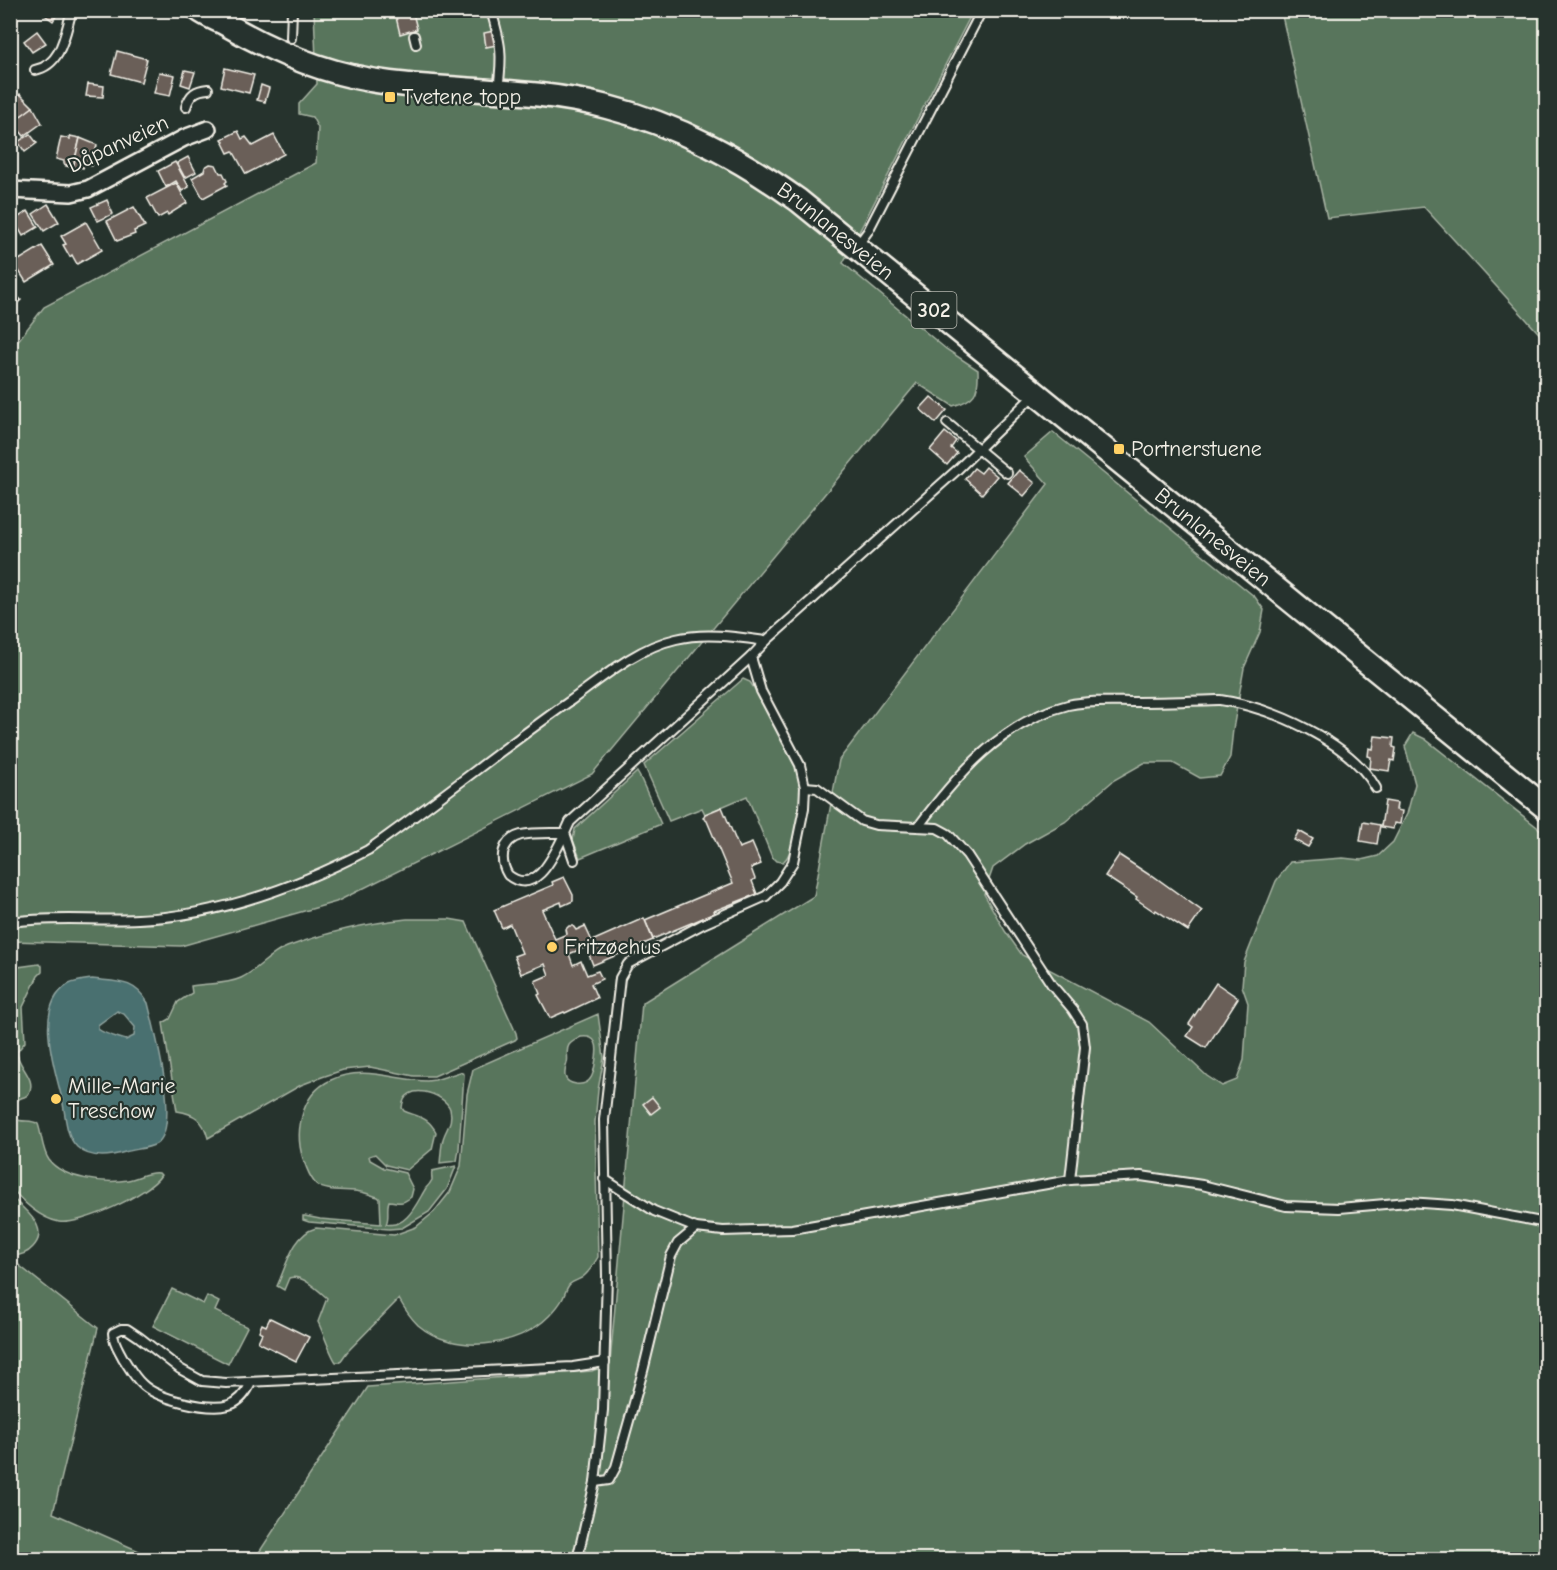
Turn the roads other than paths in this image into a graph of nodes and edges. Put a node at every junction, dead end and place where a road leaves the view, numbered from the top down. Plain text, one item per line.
1 (72, 10) edge
2 (200, 10) edge
3 (292, 10) edge
4 (491, 10) edge
5 (982, 10) edge
6 (215, 16) edge
7 (291, 38) dead end
8 (35, 70) dead end
9 (208, 88) dead end
10 (498, 91) junction
11 (186, 106) dead end
12 (208, 129) dead end
13 (10, 190) edge
14 (856, 247) junction
15 (1036, 394) junction
16 (947, 423) dead end
17 (978, 449) junction
18 (1007, 473) dead end
19 (766, 640) junction
20 (751, 657) junction
21 (805, 787) junction
22 (1376, 788) dead end
23 (1546, 808) edge
24 (918, 827) junction
25 (565, 833) junction
26 (574, 860) dead end
27 (10, 922) edge
28 (604, 1179) junction
29 (1070, 1180) junction
30 (1546, 1223) edge
31 (696, 1228) junction
32 (605, 1362) junction
33 (251, 1383) junction
34 (595, 1482) junction
35 (577, 1560) edge

1 - 8 lane
2 - 6 main road, Brunlanesveien / 302
3 - 7 lane
4 - 10 lane
5 - 14 lane
6 - 10 main road, Brunlanesveien / 302
9 - 11 lane
10 - 14 main road, Brunlanesveien / 302
12 - 13 street, Dåpanveien
14 - 15 main road, Brunlanesveien / 302
15 - 17 lane
15 - 23 main road, Brunlanesveien / 302
16 - 17 lane
17 - 18 lane
17 - 19 lane
19 - 20 lane
19 - 27 lane
20 - 21 lane
20 - 25 lane
21 - 24 lane
21 - 28 lane
22 - 24 lane
24 - 29 lane
25 - 25 lane
25 - 26 lane
28 - 31 lane
28 - 32 lane
29 - 30 lane
29 - 31 lane
31 - 34 lane
32 - 33 lane
32 - 34 lane
33 - 33 lane
34 - 35 lane

